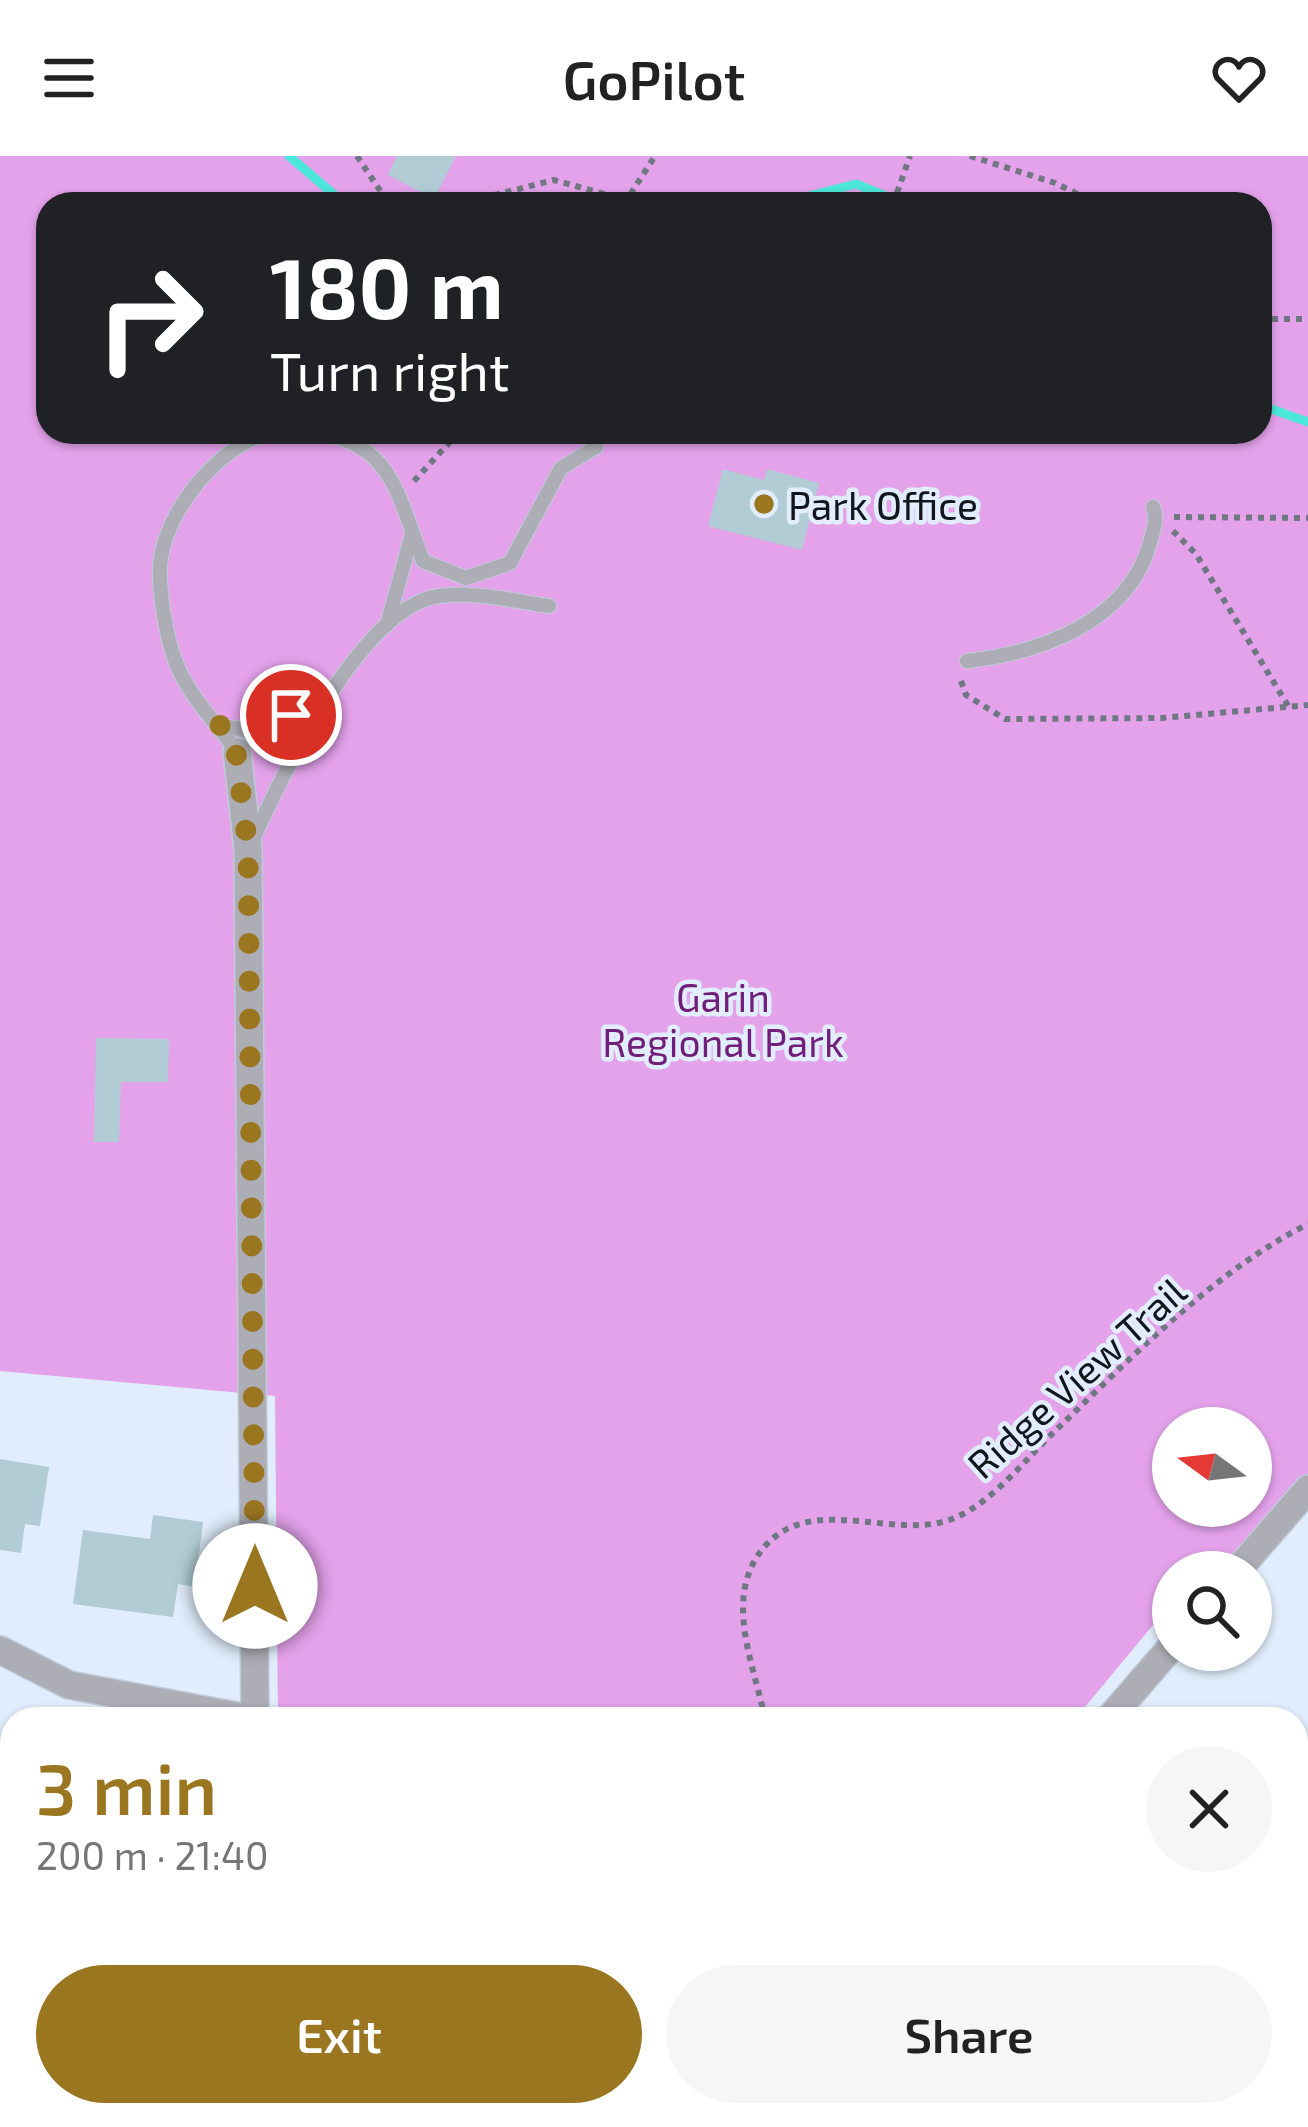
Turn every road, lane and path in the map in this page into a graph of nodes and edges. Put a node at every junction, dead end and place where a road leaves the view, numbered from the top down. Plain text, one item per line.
1 (357, 156) edge
2 (655, 156) edge
3 (910, 156) edge
4 (970, 156) edge
5 (382, 192) edge
6 (506, 192) edge
7 (593, 192) edge
8 (632, 192) edge
9 (896, 192) edge
10 (1073, 192) edge
11 (1272, 319) edge
12 (1308, 320) edge
13 (246, 444) edge
14 (357, 444) edge
15 (448, 444) edge
16 (596, 447) dead end
17 (400, 497) junction
18 (1155, 512) junction
19 (1308, 518) edge
20 (412, 534) junction
21 (549, 606) dead end
22 (387, 626) junction
23 (967, 661) dead end
24 (960, 678) dead end
25 (327, 697) junction
26 (1308, 705) edge
27 (1290, 709) junction
28 (218, 725) junction
29 (236, 752) joint
30 (248, 849) junction
31 (1308, 1224) edge
32 (1308, 1489) edge
33 (1254, 1551) edge
34 (0, 1650) edge
35 (1152, 1669) edge
36 (189, 1707) edge
37 (254, 1707) edge
38 (761, 1707) edge
39 (1119, 1707) edge

1 - 5 path
2 - 8 path
3 - 9 path
4 - 10 path
6 - 7 path
11 - 12 path
13 - 28 lane
14 - 17 lane
15 - 17 path
16 - 20 lane
17 - 20 lane
18 - 19 path
18 - 23 lane
18 - 27 path
20 - 22 lane
21 - 22 lane
22 - 25 lane
24 - 27 path
25 - 28 lane
25 - 30 lane
26 - 27 path
28 - 29 lane
29 - 30 street
30 - 37 street
31 - 38 path, Ridge View Trail
32 - 33 street
34 - 36 street
35 - 39 street

